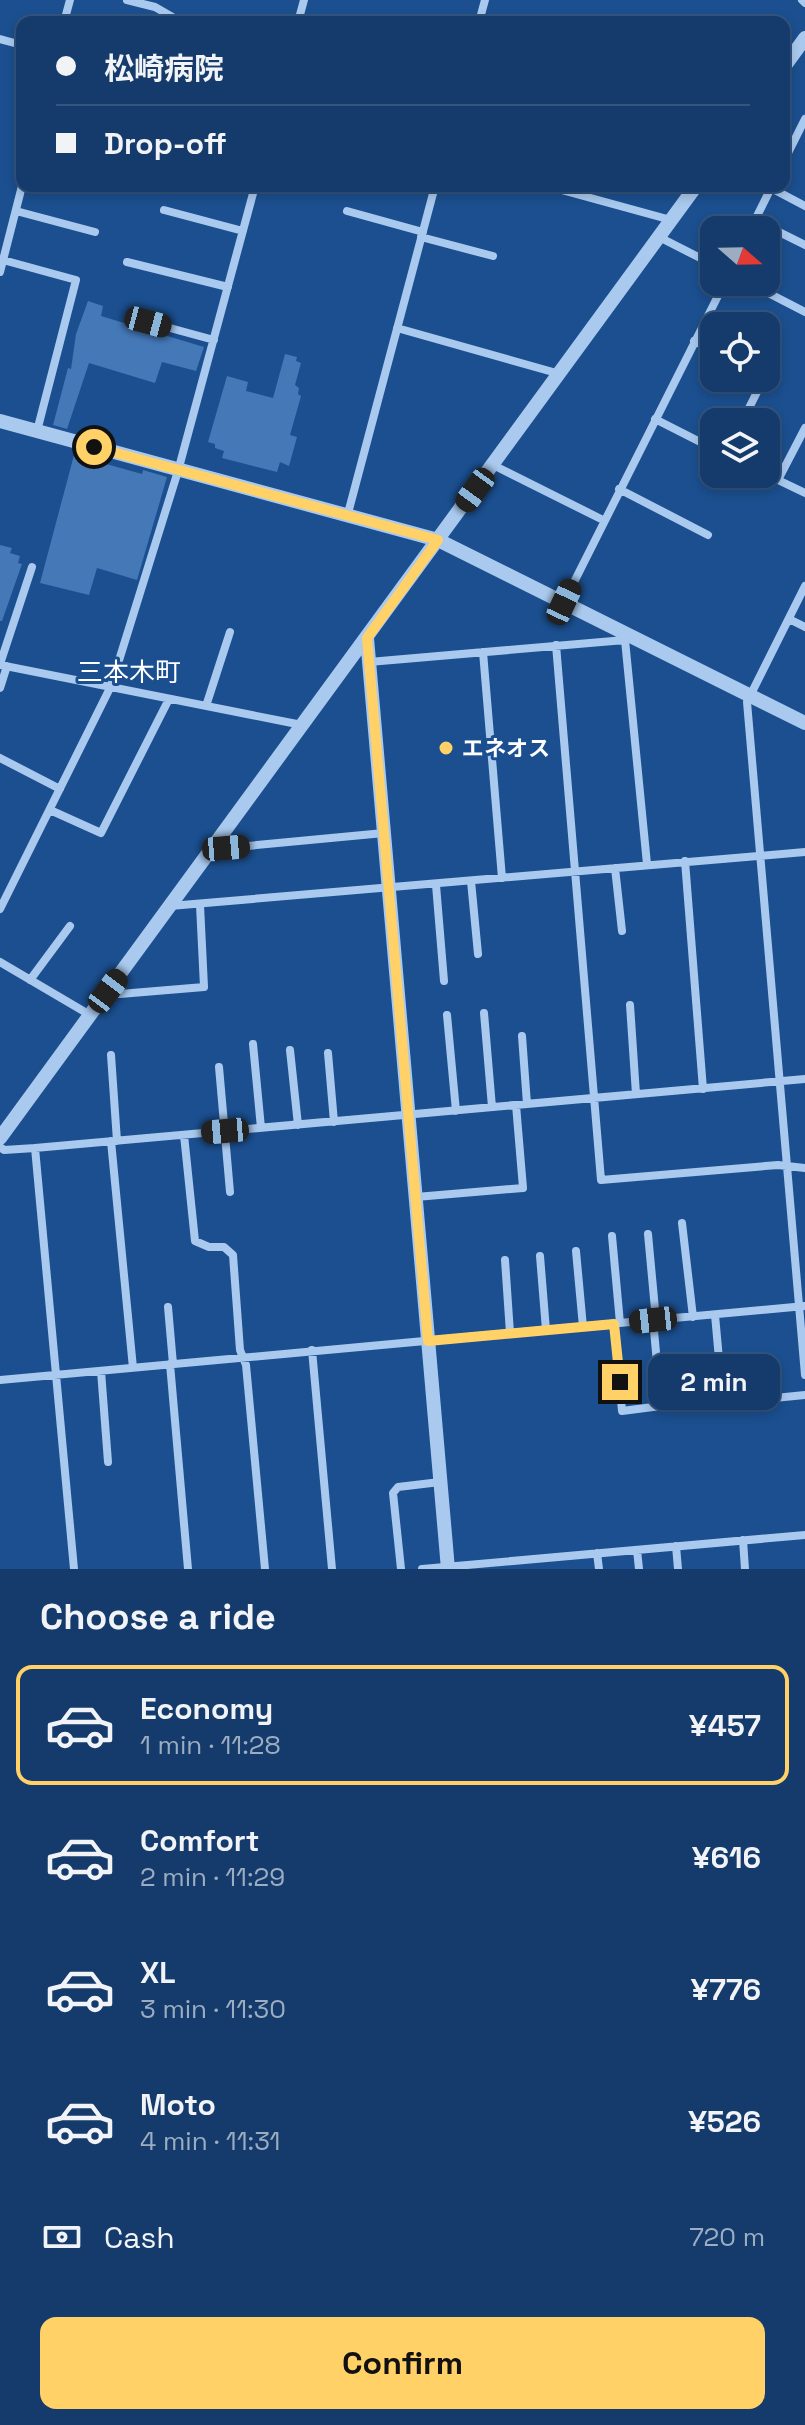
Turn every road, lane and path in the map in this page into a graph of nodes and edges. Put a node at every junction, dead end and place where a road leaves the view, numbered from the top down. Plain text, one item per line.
1 (127, 0) edge
2 (171, 16) edge
3 (805, 38) edge
4 (790, 59) edge
5 (805, 119) edge
6 (790, 149) edge
7 (21, 192) edge
8 (253, 192) edge
9 (433, 192) edge
10 (569, 192) edge
11 (692, 192) edge
12 (769, 192) edge
13 (780, 192) edge
14 (805, 206) edge
15 (164, 210) dead end
16 (16, 211) junction
17 (347, 211) dead end
18 (757, 216) edge
19 (671, 220) junction
20 (243, 231) junction
21 (95, 232) dead end
22 (780, 232) edge
23 (422, 235) junction
24 (659, 237) junction
25 (805, 245) edge
26 (493, 256) dead end
27 (700, 258) edge
28 (3, 260) junction
29 (127, 262) dead end
30 (0, 272) edge
31 (228, 287) junction
32 (718, 296) edge
33 (774, 296) edge
34 (805, 312) edge
35 (148, 322) dead end
36 (397, 328) junction
37 (214, 340) junction
38 (694, 341) junction
39 (700, 344) edge
40 (560, 374) junction
41 (655, 419) junction
42 (0, 421) edge
43 (805, 428) edge
44 (37, 431) junction
45 (700, 442) edge
46 (493, 465) junction
47 (178, 471) junction
48 (619, 489) junction
49 (805, 493) edge
50 (347, 517) junction
51 (603, 520) junction
52 (708, 535) dead end
53 (438, 540) junction
54 (32, 567) dead end
55 (805, 586) edge
56 (564, 602) junction
57 (789, 619) junction
58 (805, 627) edge
59 (230, 632) dead end
60 (367, 638) junction
61 (627, 638) junction
62 (556, 645) junction
63 (483, 652) junction
64 (369, 662) junction
65 (2, 665) edge
66 (111, 686) junction
67 (0, 688) edge
68 (750, 695) junction
69 (169, 699) junction
70 (206, 706) junction
71 (805, 723) edge
72 (302, 725) junction
73 (0, 758) edge
74 (60, 789) junction
75 (50, 810) junction
76 (384, 833) junction
77 (217, 842) junction
78 (805, 852) edge
79 (759, 855) junction
80 (685, 861) junction
81 (647, 864) junction
82 (615, 868) junction
83 (574, 872) junction
84 (502, 878) junction
85 (471, 881) junction
86 (436, 885) junction
87 (389, 889) junction
88 (200, 905) junction
89 (170, 906) junction
90 (0, 909) edge
91 (70, 926) dead end
92 (622, 931) dead end
93 (478, 954) dead end
94 (0, 962) edge
95 (30, 980) junction
96 (444, 981) dead end
97 (108, 991) junction
98 (630, 1005) dead end
99 (484, 1013) dead end
100 (90, 1015) junction
101 (447, 1015) dead end
102 (522, 1036) dead end
103 (253, 1044) dead end
104 (290, 1050) dead end
105 (328, 1053) dead end
106 (111, 1055) dead end
107 (219, 1067) dead end
108 (805, 1079) edge
109 (779, 1083) junction
110 (703, 1089) junction
111 (636, 1094) junction
112 (594, 1098) junction
113 (527, 1104) junction
114 (516, 1105) junction
115 (492, 1107) junction
116 (456, 1111) junction
117 (410, 1115) junction
118 (334, 1122) junction
119 (298, 1125) junction
120 (261, 1128) junction
121 (225, 1131) junction
122 (184, 1135) junction
123 (0, 1138) edge
124 (114, 1141) junction
125 (0, 1147) edge
126 (35, 1148) junction
127 (786, 1167) junction
128 (805, 1168) edge
129 (230, 1192) dead end
130 (416, 1197) junction
131 (682, 1223) dead end
132 (648, 1234) dead end
133 (612, 1236) dead end
134 (576, 1251) dead end
135 (540, 1256) dead end
136 (505, 1260) dead end
137 (168, 1307) dead end
138 (802, 1307) edge
139 (715, 1315) junction
140 (693, 1317) junction
141 (654, 1320) junction
142 (617, 1323) junction
143 (583, 1327) junction
144 (546, 1330) junction
145 (510, 1333) junction
146 (428, 1341) junction
147 (312, 1350) junction
148 (242, 1358) junction
149 (172, 1364) junction
150 (133, 1368) junction
151 (101, 1371) junction
152 (56, 1375) junction
153 (805, 1375) edge
154 (0, 1380) edge
155 (805, 1395) edge
156 (108, 1462) dead end
157 (440, 1482) junction
158 (805, 1535) edge
159 (743, 1540) junction
160 (676, 1546) junction
161 (637, 1550) junction
162 (597, 1553) junction
163 (530, 1564) edge
164 (448, 1568) edge
165 (74, 1569) edge
166 (188, 1569) edge
167 (265, 1569) edge
168 (332, 1569) edge
169 (401, 1569) edge
170 (422, 1569) edge
171 (599, 1569) edge
172 (639, 1569) edge
173 (678, 1569) edge
174 (745, 1569) edge

1 - 2 street
3 - 4 street
5 - 6 street
7 - 16 street
8 - 20 street
9 - 23 street
10 - 19 street
11 - 19 street
12 - 18 street
13 - 14 street
15 - 20 street
16 - 21 street
16 - 28 street
17 - 23 street
19 - 24 street
20 - 31 street
22 - 25 street
23 - 26 street
23 - 36 street
24 - 27 street
24 - 40 street
28 - 30 street
28 - 44 street
29 - 31 street
31 - 37 street
32 - 38 street
33 - 34 street
35 - 37 street
36 - 40 street
36 - 50 street
37 - 47 street
38 - 39 street
38 - 41 street
40 - 46 street
41 - 45 street
41 - 48 street
42 - 44 street
43 - 49 street
44 - 47 street
46 - 51 street
46 - 53 street
47 - 50 street
47 - 66 street
48 - 51 street
48 - 52 street
50 - 53 street
51 - 56 street
53 - 56 street
53 - 60 street
54 - 65 street
55 - 57 street
56 - 61 street
57 - 58 street
57 - 68 street
59 - 70 street
60 - 64 street
60 - 72 street
61 - 62 street
61 - 68 street
61 - 81 street
62 - 63 street
62 - 83 street
63 - 64 street
63 - 84 street
64 - 76 street
65 - 66 street
65 - 67 street
66 - 69 street
66 - 74 street
68 - 71 street
68 - 79 street
69 - 70 street
69 - 75 street
70 - 72 street
72 - 77 street
73 - 74 street
74 - 75 street
75 - 90 street
76 - 77 street
76 - 87 street
77 - 89 street
78 - 79 street
79 - 80 street
79 - 109 street
80 - 81 street
80 - 110 street
81 - 82 street
82 - 83 street
82 - 92 street
83 - 84 street
83 - 112 street
84 - 85 street
85 - 86 street
85 - 93 street
86 - 87 street
86 - 96 street
87 - 88 street
87 - 117 street
88 - 89 street
88 - 97 street
89 - 97 street
91 - 95 street
94 - 95 street
95 - 100 street
97 - 100 street
98 - 111 street
99 - 115 street
100 - 123 street
101 - 116 street
102 - 113 street
103 - 120 street
104 - 119 street
105 - 118 street
106 - 124 street
107 - 121 street
108 - 109 street
109 - 110 street
109 - 127 street
110 - 111 street
111 - 112 street
112 - 113 street
112 - 127 street
113 - 114 street
114 - 115 street
114 - 130 street
115 - 116 street
116 - 117 street
117 - 118 street
117 - 130 street
118 - 119 street
119 - 120 street
120 - 121 street
121 - 122 street
121 - 129 street
122 - 124 street
122 - 148 street
124 - 126 street
124 - 150 street
125 - 126 street
126 - 152 street
127 - 128 street
127 - 138 street
130 - 146 street
131 - 140 street
132 - 141 street
133 - 142 street
134 - 143 street
135 - 144 street
136 - 145 street
137 - 149 street
138 - 139 street
138 - 153 street
139 - 140 street
139 - 155 street
140 - 141 street
141 - 142 street
141 - 142 street
142 - 143 street
143 - 144 street
144 - 145 street
145 - 146 street
146 - 147 street
146 - 157 street
147 - 148 street
147 - 168 street
148 - 149 street
148 - 167 street
149 - 150 street
149 - 166 street
150 - 151 street
151 - 152 street
151 - 156 street
152 - 154 street
152 - 165 street
157 - 164 street
157 - 169 street
158 - 159 street
159 - 160 street
159 - 174 street
160 - 161 street
160 - 173 street
161 - 162 street
161 - 172 street
162 - 163 street
162 - 171 street
163 - 164 street
164 - 170 street

